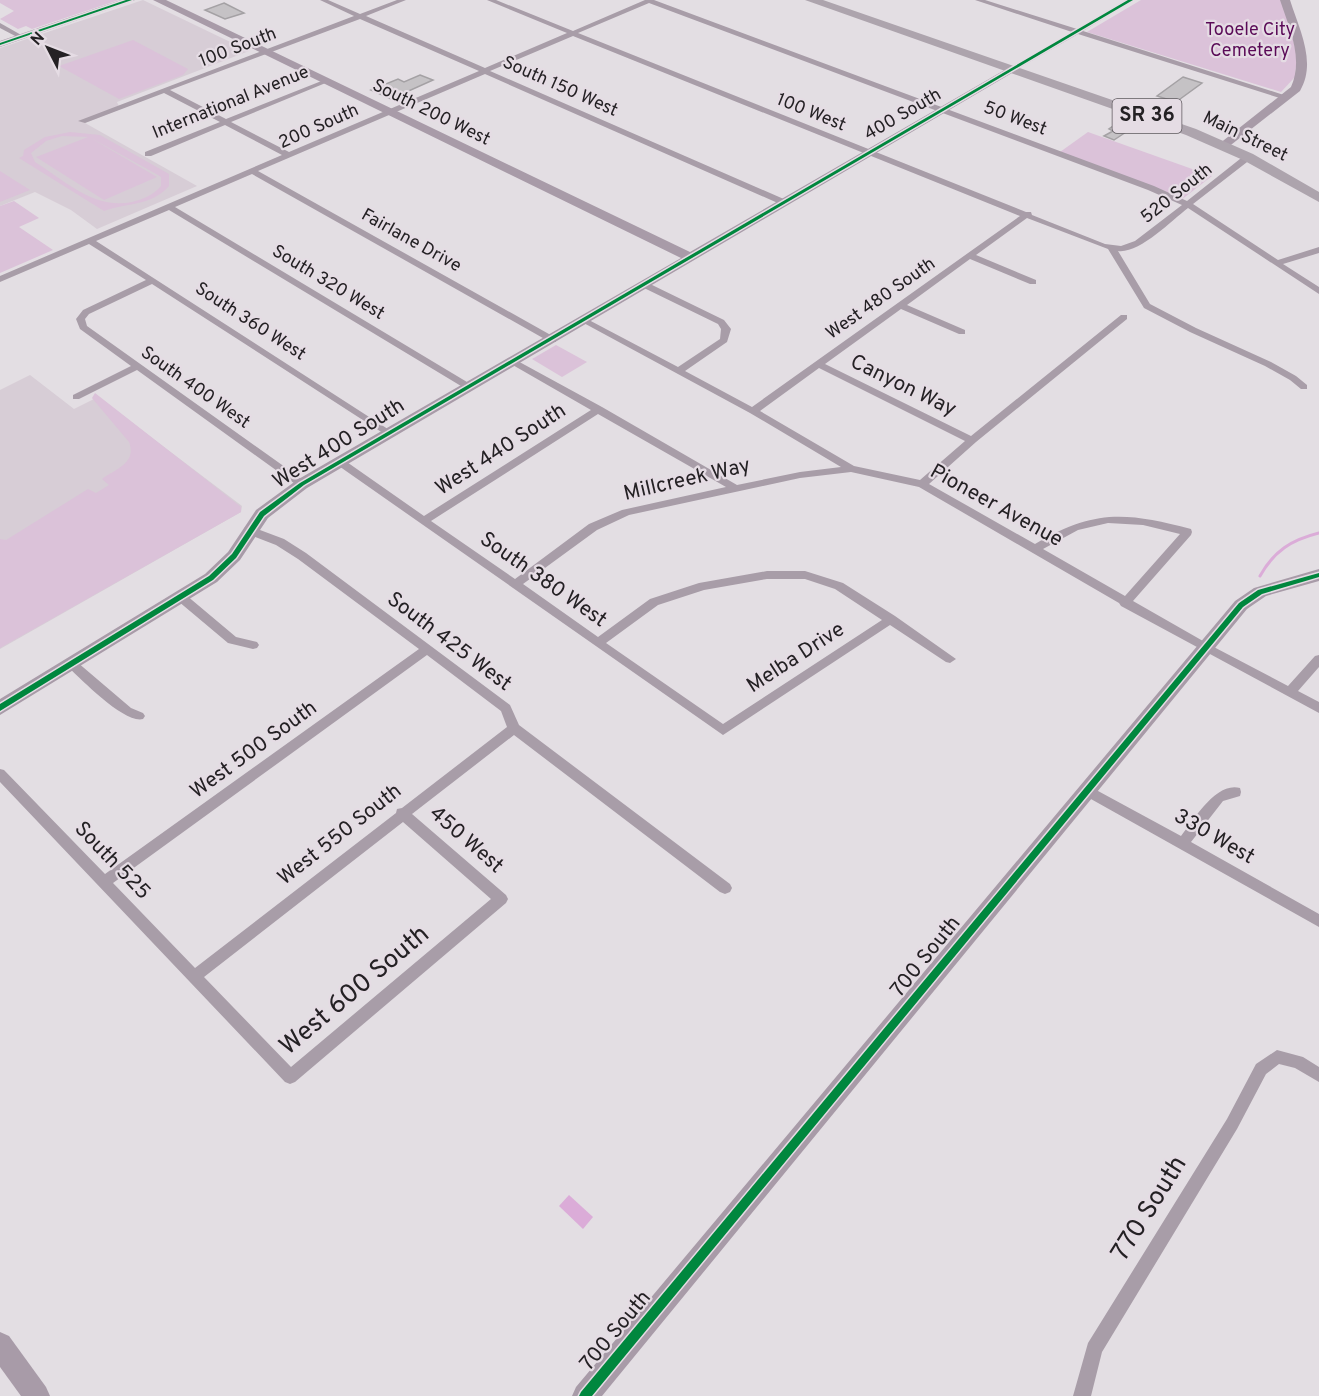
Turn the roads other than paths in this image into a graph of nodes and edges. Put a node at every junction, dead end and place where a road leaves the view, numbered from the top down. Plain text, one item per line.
1 (130, 0) edge
2 (158, 0) edge
3 (323, 0) edge
4 (403, 0) edge
5 (490, 0) edge
6 (649, 0) edge
7 (812, 0) edge
8 (978, 0) edge
9 (1131, 0) edge
10 (1285, 0) edge
11 (360, 16) junction
12 (0, 26) edge
13 (1076, 32) junction
14 (571, 33) junction
15 (21, 37) junction
16 (0, 44) edge
17 (268, 52) junction
18 (1012, 70) junction
19 (486, 71) junction
20 (327, 81) junction
21 (166, 91) junction
22 (1286, 97) junction
23 (943, 110) junction
24 (391, 112) junction
25 (82, 121) dead end
26 (227, 122) junction
27 (1223, 146) junction
28 (870, 152) junction
29 (148, 154) dead end
30 (290, 156) junction
31 (1248, 158) junction
32 (254, 172) junction
33 (1319, 198) edge
34 (783, 202) junction
35 (1187, 204) junction
36 (170, 207) junction
37 (1028, 214) junction
38 (91, 241) junction
39 (1116, 248) junction
40 (1319, 250) edge
41 (970, 256) junction
42 (690, 257) junction
43 (1277, 263) junction
44 (0, 279) edge
45 (153, 280) junction
46 (1033, 282) dead end
47 (645, 285) junction
48 (1319, 291) edge
49 (901, 306) junction
50 (1124, 317) dead end
51 (584, 321) junction
52 (962, 333) dead end
53 (553, 340) junction
54 (514, 362) junction
55 (818, 364) junction
56 (136, 367) junction
57 (678, 371) junction
58 (469, 387) junction
59 (1304, 387) dead end
60 (76, 398) dead end
61 (598, 409) junction
62 (753, 411) junction
63 (389, 433) junction
64 (972, 440) junction
65 (340, 462) junction
66 (851, 469) junction
67 (302, 484) junction
68 (922, 484) junction
69 (736, 489) junction
70 (423, 521) junction
71 (249, 531) junction
72 (1035, 549) junction
73 (1319, 575) edge
74 (516, 584) junction
75 (182, 598) junction
76 (1125, 603) junction
77 (891, 619) junction
78 (599, 642) junction
79 (253, 645) dead end
80 (1206, 648) junction
81 (426, 650) junction
82 (1319, 658) edge
83 (950, 659) dead end
84 (73, 665) junction
85 (1290, 692) junction
86 (0, 708) edge
87 (1319, 708) edge
88 (139, 716) dead end
89 (514, 728) junction
90 (723, 729) joint
91 (0, 774) edge
92 (1087, 790) junction
93 (1235, 792) dead end
94 (402, 813) junction
95 (1183, 843) junction
96 (104, 882) junction
97 (725, 888) dead end
98 (501, 899) joint
99 (1319, 921) edge
100 (194, 977) junction
101 (1319, 1075) edge
102 (0, 1345) edge
103 (37, 1396) edge
104 (585, 1396) edge
105 (1082, 1396) edge

1 - 15 street
2 - 17 street, South 200 West
3 - 11 street, South 150 West
4 - 11 street, 100 South
5 - 14 street, 100 West
6 - 14 street, 200 South
6 - 23 street, 50 West
7 - 18 highway, Main Street / SR 36
8 - 13 street
9 - 13 street, 400 South
10 - 22 street
11 - 17 street, 100 South
11 - 19 street, South 150 West
12 - 15 street
13 - 18 street, 400 South
13 - 22 street
14 - 19 street, 200 South
14 - 28 street, 100 West
15 - 16 street
17 - 20 street, South 200 West
17 - 21 street, 100 South
18 - 23 street, 400 South
18 - 27 highway, Main Street / SR 36
19 - 24 street, 200 South
19 - 34 street, South 150 West
20 - 24 street, South 200 West
20 - 26 street, International Avenue
21 - 25 street, 100 South
21 - 26 street
22 - 27 street
23 - 28 street, 400 South
23 - 35 street, 50 West
24 - 30 street, 200 South
24 - 42 street, South 200 West
26 - 29 street, International Avenue
26 - 30 street
27 - 31 highway, Main Street / SR 36
28 - 34 street, 400 South
28 - 37 street, 100 West
30 - 32 street, 200 South
31 - 33 highway, Main Street / SR 36
31 - 35 street, 520 South
32 - 36 street, 200 South
32 - 53 street, Fairlane Drive
34 - 42 street, 400 South
35 - 39 street, 520 South
35 - 43 street, 50 West
36 - 38 street, 200 South
36 - 58 street, South 320 West
37 - 39 street, 100 West
37 - 41 street, West 480 South
38 - 44 street, 200 South
38 - 45 street, South 360 West
39 - 59 street
40 - 43 street
41 - 46 street
41 - 49 street, West 480 South
42 - 47 street, West 400 South
43 - 48 street, 50 West
45 - 56 street, South 400 West
45 - 63 street, South 360 West
47 - 51 street, West 400 South
47 - 57 street
49 - 52 street
49 - 55 street, West 480 South
50 - 64 street
51 - 53 street, West 400 South
51 - 57 street, Pioneer Avenue
53 - 54 street, West 400 South
54 - 58 street, West 400 South
54 - 61 street
55 - 62 street, West 480 South
55 - 64 street, Canyon Way
56 - 60 street
56 - 67 street, South 400 West
57 - 62 street, Pioneer Avenue
58 - 63 street, West 400 South
61 - 69 street
61 - 70 street, West 440 South
62 - 66 street, Pioneer Avenue
63 - 65 street, West 400 South
64 - 68 street
65 - 67 street, West 400 South
65 - 70 street, South 380 West
66 - 68 street, Pioneer Avenue
66 - 69 street, Millcreek Way
67 - 71 street, West 400 South
68 - 72 street, Pioneer Avenue
69 - 74 street, Millcreek Way
70 - 74 street, South 380 West
71 - 75 street, West 400 South
71 - 81 street, South 425 West
72 - 76 street, Pioneer Avenue
72 - 76 street
73 - 80 street, 700 South
74 - 78 street, South 380 West
75 - 79 street
75 - 84 street, West 400 South
76 - 80 street, Pioneer Avenue
77 - 78 street
77 - 83 street
77 - 90 street, Melba Drive
78 - 90 street, South 380 West
80 - 85 street, Pioneer Avenue
80 - 92 street, 700 South
81 - 89 street, South 425 West
81 - 96 street, West 500 South
82 - 85 street
84 - 86 street, West 400 South
84 - 88 street
85 - 87 street, Pioneer Avenue
89 - 94 street, West 550 South
89 - 97 street, South 425 West
91 - 96 street, South 525
92 - 95 street, 330 West
92 - 104 street, 700 South
93 - 95 street
94 - 98 street, 450 West
94 - 100 street, West 550 South
95 - 99 street, 330 West
96 - 100 street, South 525
98 - 100 street, West 600 South
101 - 105 street, 770 South
102 - 103 street

